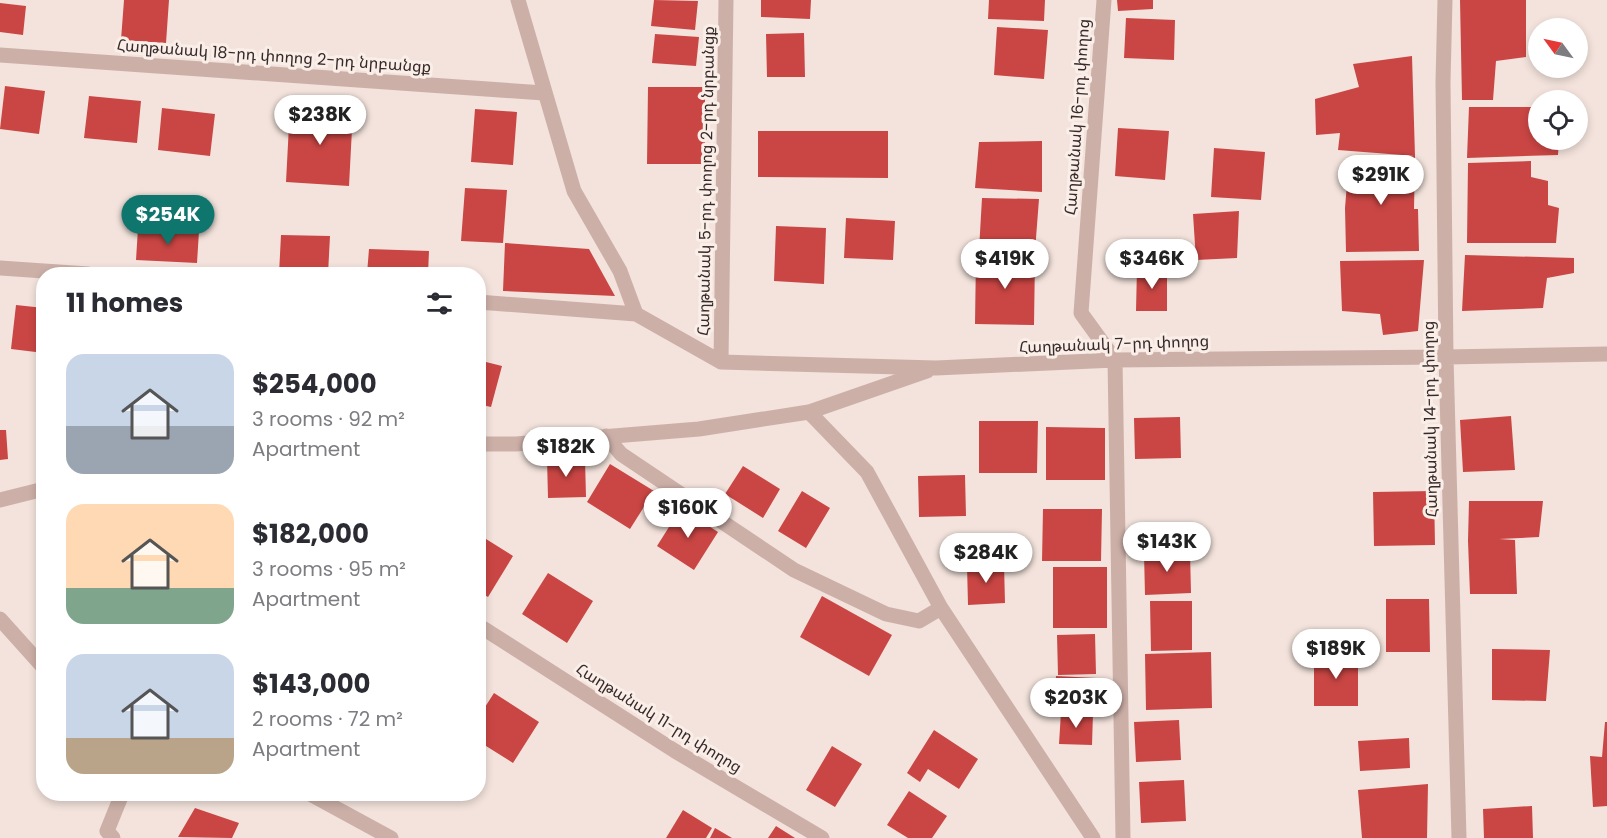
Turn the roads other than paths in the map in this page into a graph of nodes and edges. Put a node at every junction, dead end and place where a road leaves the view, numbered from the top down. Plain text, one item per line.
1 (518, 0) edge
2 (726, 0) edge
3 (1104, 0) edge
4 (1445, 0) edge
5 (0, 55) edge
6 (544, 93) junction
7 (0, 268) edge
8 (36, 270) edge
9 (486, 303) edge
10 (636, 314) junction
11 (1607, 354) edge
12 (1446, 357) junction
13 (1115, 360) junction
14 (721, 362) junction
15 (936, 368) junction
16 (809, 412) junction
17 (606, 436) junction
18 (486, 444) edge
19 (36, 491) edge
20 (0, 500) edge
21 (941, 608) junction
22 (0, 619) edge
23 (486, 630) edge
24 (36, 659) edge
25 (119, 801) edge
26 (323, 801) edge
27 (113, 838) edge
28 (391, 838) edge
29 (822, 838) edge
30 (1093, 838) edge
31 (1123, 838) edge
32 (1460, 838) edge

1 - 6 street
2 - 14 street, Հաղթանակ 5-րդ փողոց 2-րդ նրբանցք
3 - 13 street, Հաղթանակ 16-րդ փողոց
4 - 12 street, Հաղթանակ 14-րդ փողոց
5 - 6 street, Հաղթանակ 18-րդ փողոց 2-րդ նրբանցք
6 - 10 street
7 - 8 street
9 - 10 street
10 - 14 street, Հաղթանակ 7-րդ փողոց
11 - 12 street, Հաղթանակ 7-րդ փողոց
12 - 13 street, Հաղթանակ 7-րդ փողոց
12 - 32 street, Հաղթանակ 14-րդ փողոց
13 - 15 street, Հաղթանակ 7-րդ փողոց
13 - 31 street
14 - 15 street, Հաղթանակ 7-րդ փողոց
15 - 16 street
16 - 17 street
16 - 21 street
17 - 18 street
17 - 21 street
19 - 20 street
21 - 30 street
22 - 24 street
23 - 29 street, Հաղթանակ 11-րդ փողոց
25 - 27 street
26 - 28 street

